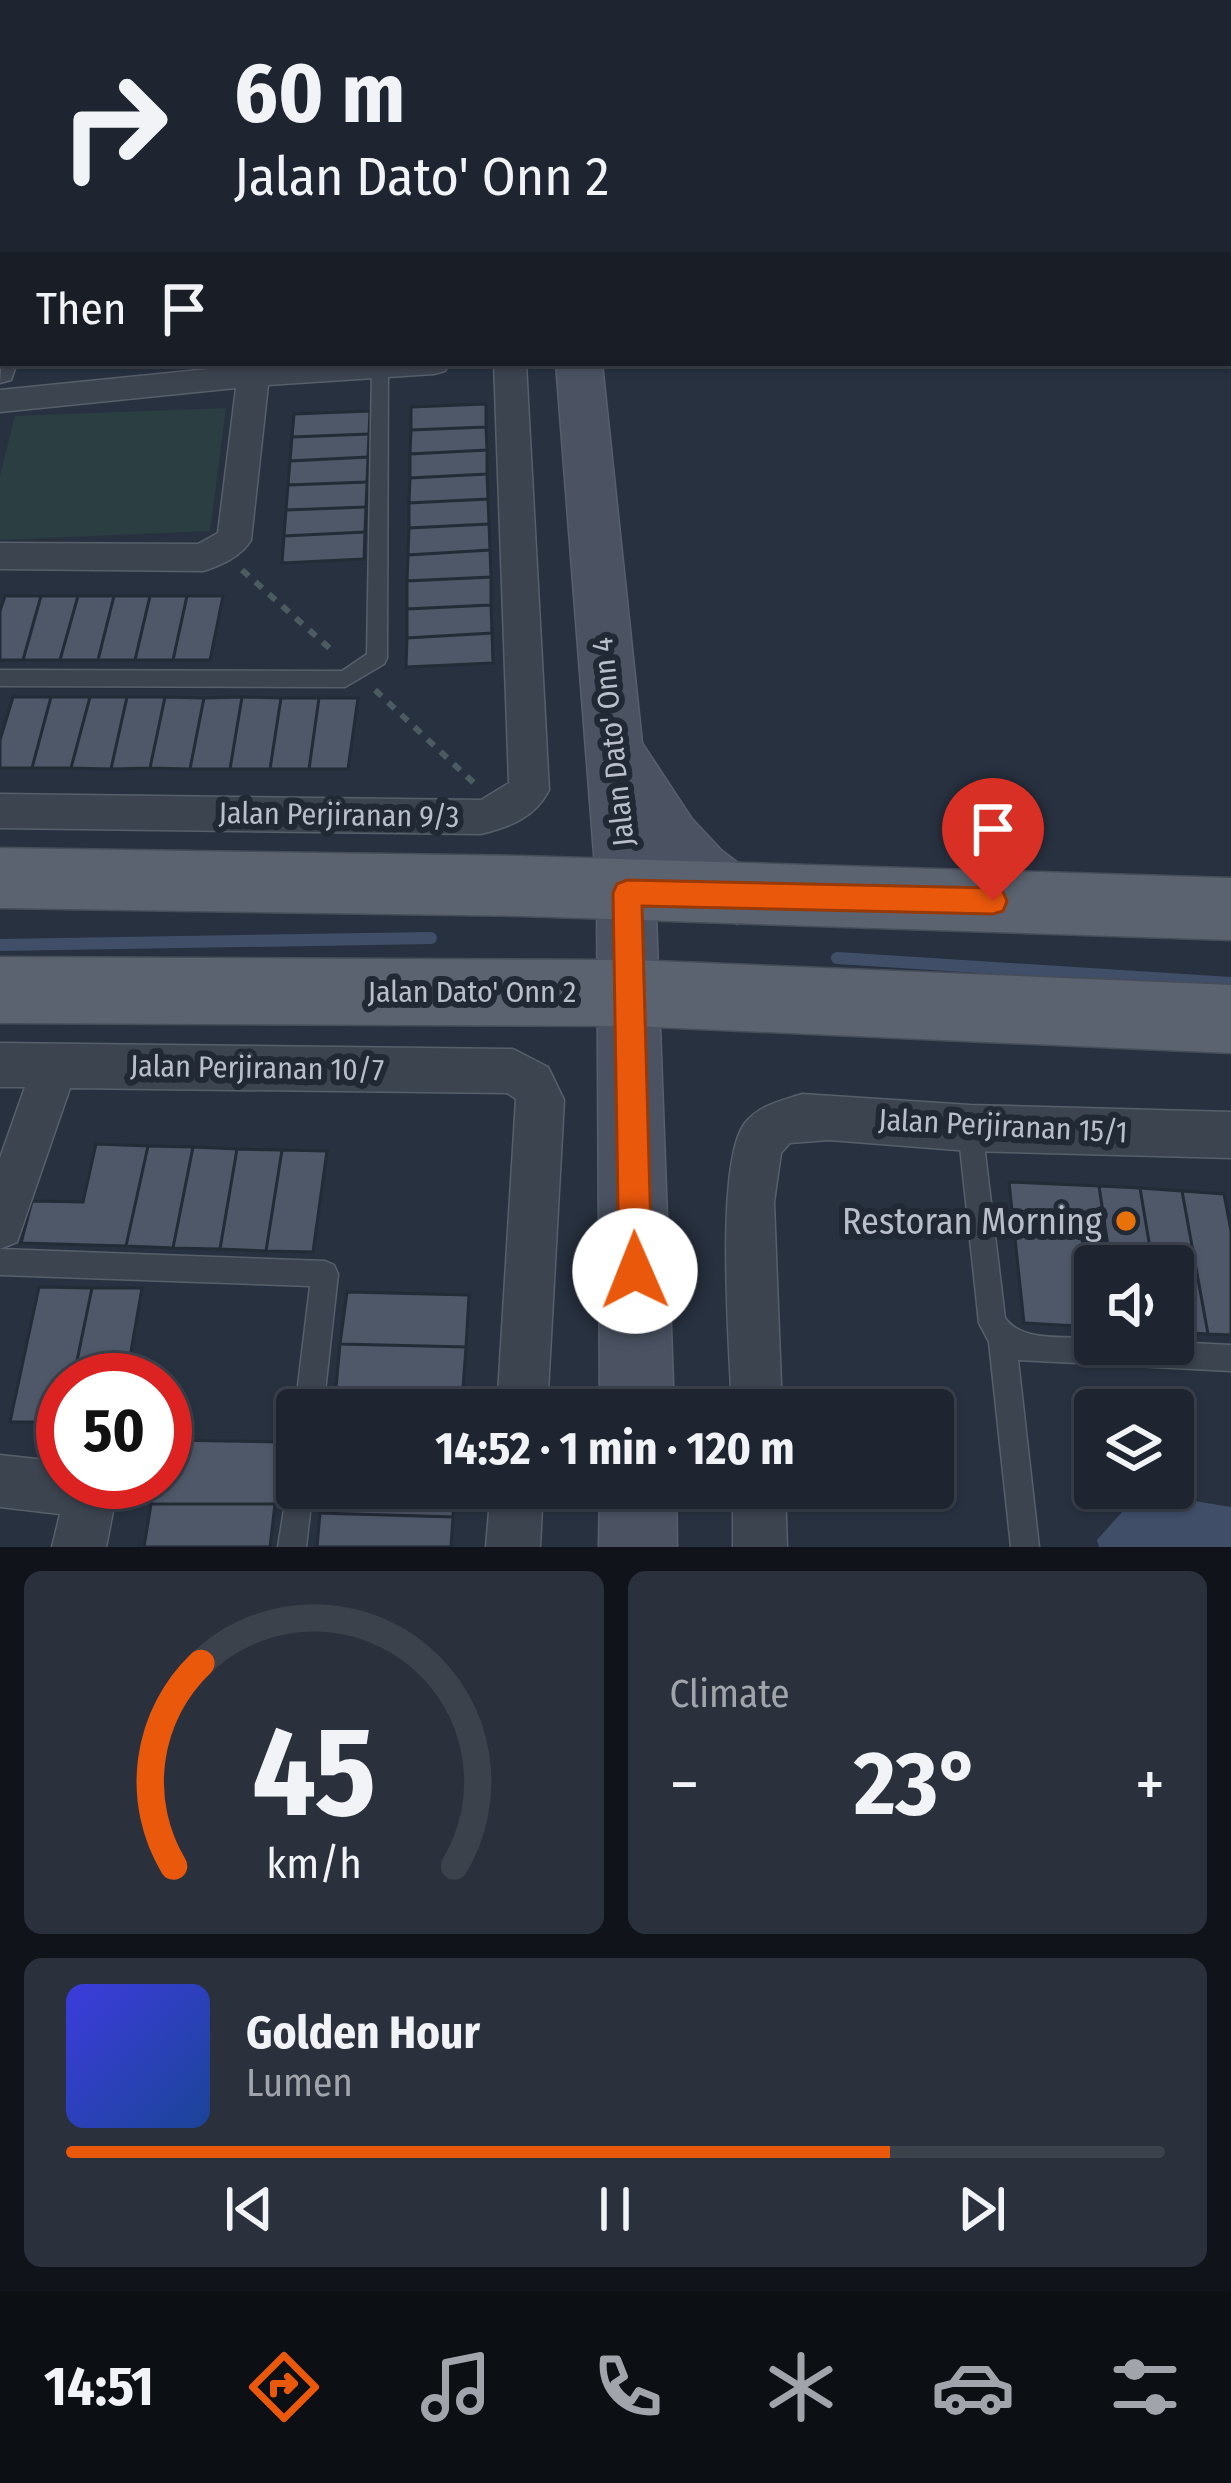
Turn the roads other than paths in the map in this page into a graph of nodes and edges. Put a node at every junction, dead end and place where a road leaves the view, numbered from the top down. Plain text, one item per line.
1 (402, 366) edge
2 (510, 366) edge
3 (579, 366) edge
4 (380, 368) junction
5 (254, 375) junction
6 (0, 401) edge
7 (0, 556) edge
8 (0, 678) edge
9 (616, 747) junction
10 (0, 811) edge
11 (0, 878) edge
12 (521, 886) junction
13 (627, 893) junction
14 (737, 896) junction
15 (1231, 909) edge
16 (0, 990) edge
17 (632, 993) junction
18 (1231, 1019) edge
19 (0, 1066) edge
20 (55, 1066) junction
21 (970, 1128) junction
22 (1231, 1135) edge
23 (0, 1225) edge
24 (0, 1262) edge
25 (1002, 1337) junction
26 (1231, 1358) edge
27 (312, 1389) edge
28 (522, 1389) edge
29 (637, 1389) edge
30 (756, 1389) edge
31 (0, 1481) edge
32 (297, 1509) edge
33 (516, 1509) edge
34 (638, 1509) edge
35 (759, 1509) edge
36 (79, 1547) edge
37 (292, 1547) edge
38 (514, 1547) edge
39 (638, 1547) edge
40 (760, 1547) edge
41 (1025, 1547) edge

1 - 4 street
2 - 10 street, Jalan Perjiranan 9/3
3 - 9 main road, Jalan Dato' Onn 4
4 - 5 street
4 - 8 lane
5 - 6 street
5 - 7 street
9 - 12 main road
9 - 13 main road, Jalan Dato' Onn 4
9 - 14 main road
11 - 12 main road
12 - 13 main road
13 - 14 main road
13 - 17 main road, Jalan Dato' Onn 4
14 - 15 main road
16 - 17 main road, Jalan Dato' Onn 2
17 - 18 main road, Jalan Dato' Onn 2
17 - 29 main road, Jalan Dato' Onn 4
19 - 20 street, Jalan Perjiranan 10/7
20 - 23 street
20 - 28 street, Jalan Perjiranan 10/7
21 - 22 street, Jalan Perjiranan 15/1
21 - 25 lane
21 - 30 street, Jalan Perjiranan 15/1
24 - 27 lane
25 - 26 lane
25 - 41 lane
31 - 36 street
32 - 37 lane
33 - 38 street
34 - 39 main road
35 - 40 street

